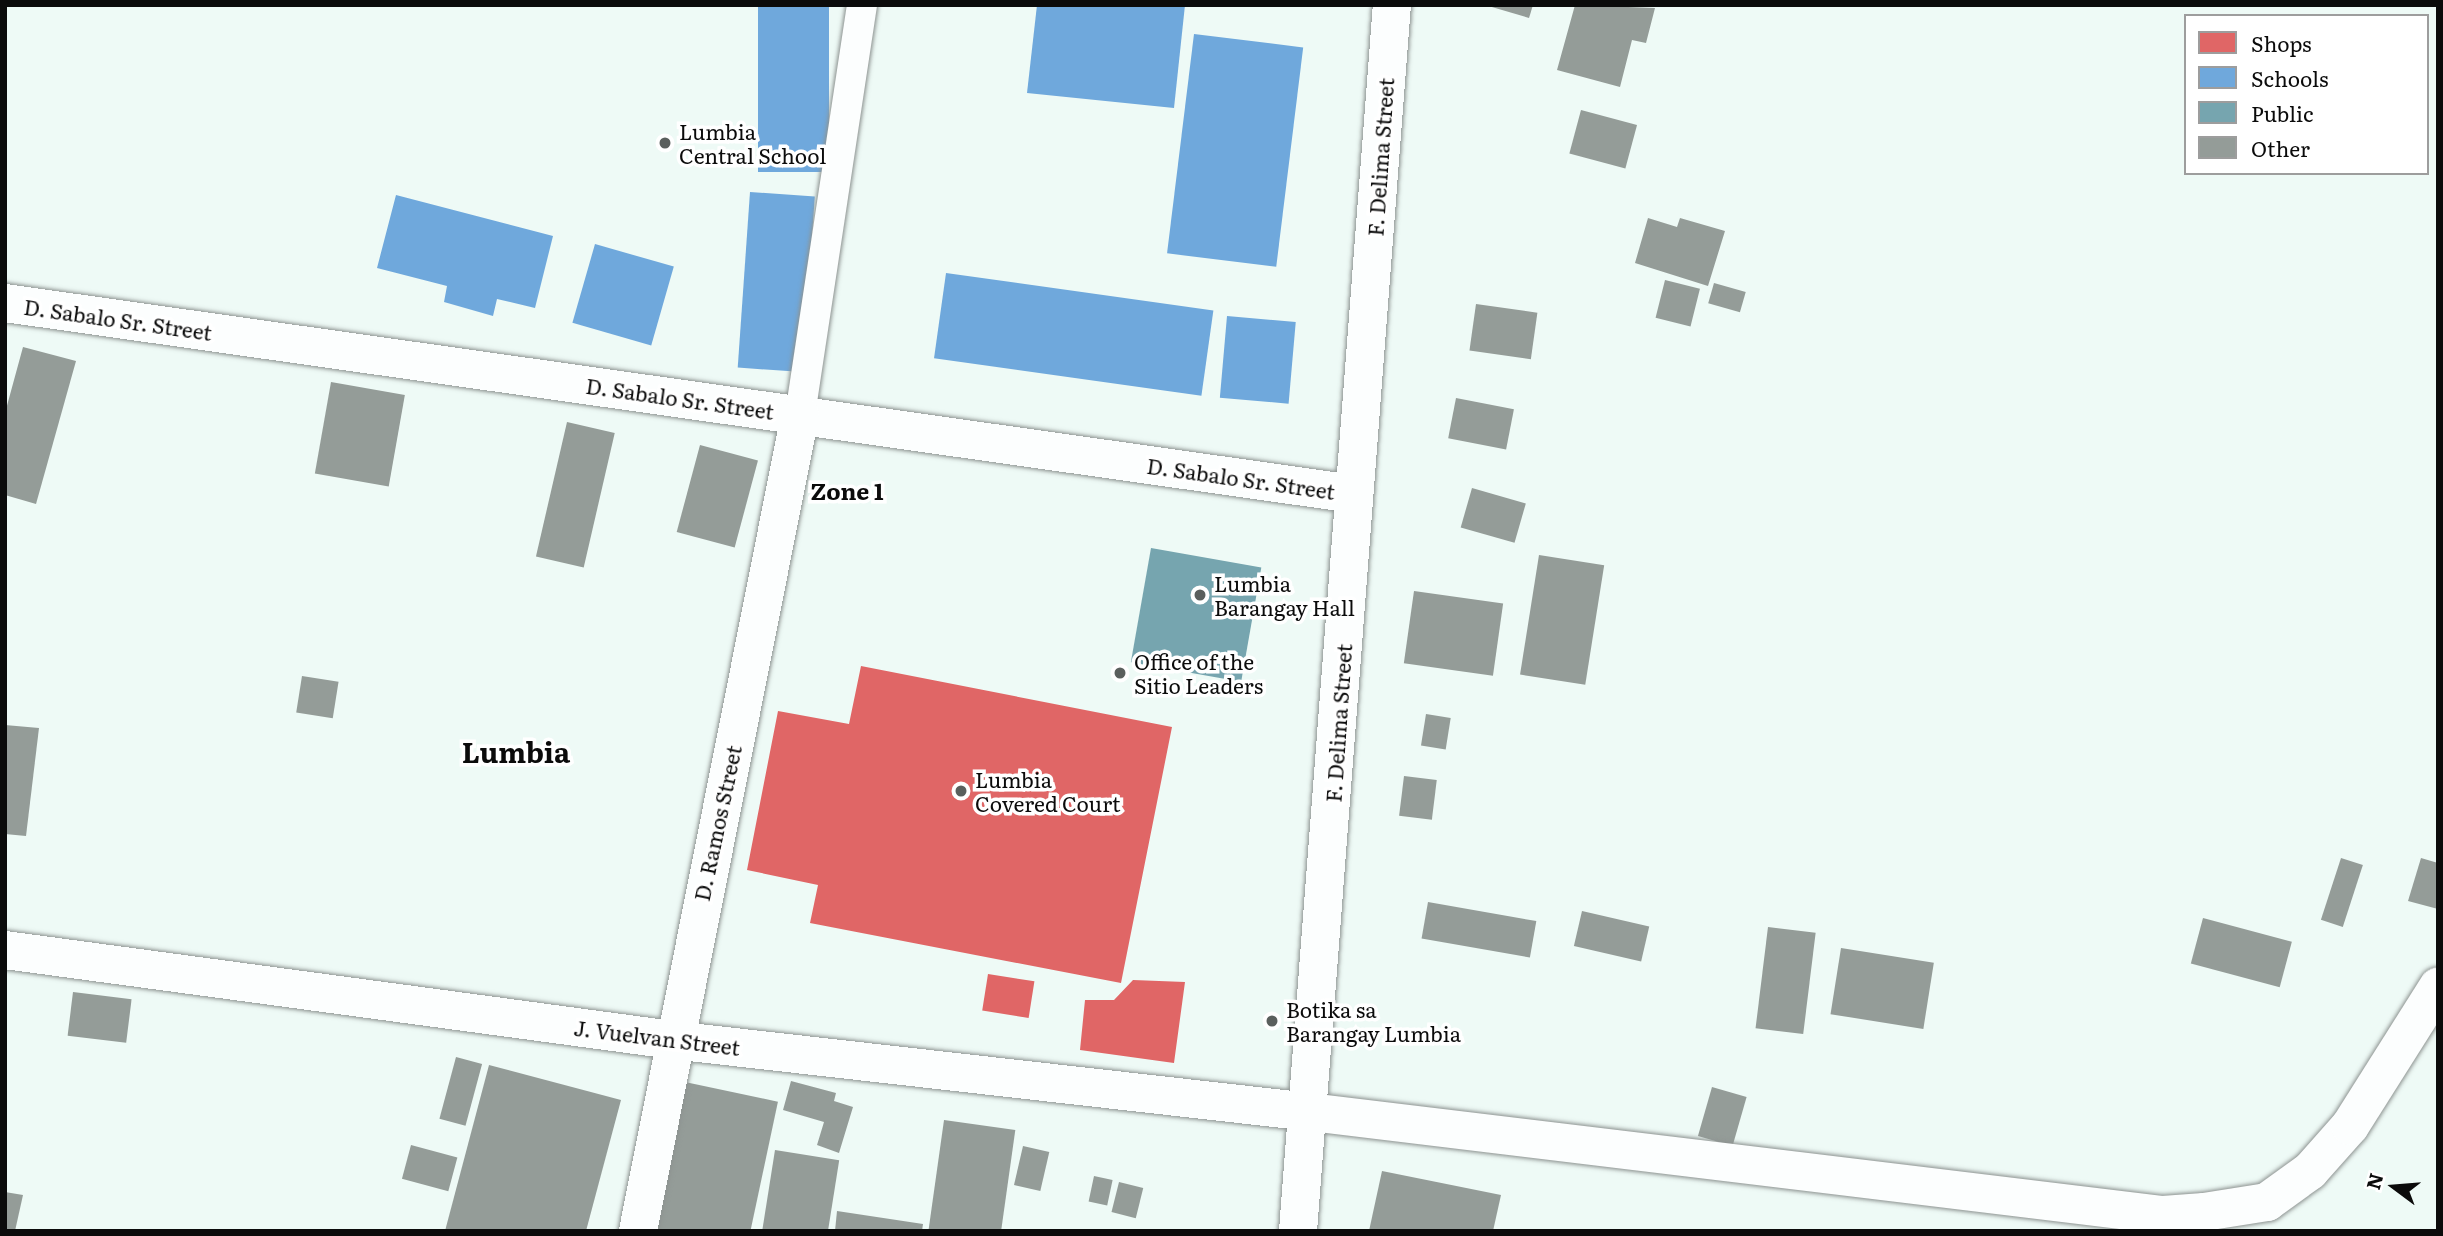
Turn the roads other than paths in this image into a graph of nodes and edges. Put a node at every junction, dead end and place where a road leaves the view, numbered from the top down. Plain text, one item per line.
1 (862, 5) edge
2 (1392, 5) edge
3 (5, 303) edge
4 (800, 415) junction
5 (1354, 494) junction
6 (5, 950) edge
7 (2438, 988) edge
8 (672, 1040) junction
9 (1310, 1112) junction
10 (638, 1231) edge
11 (1298, 1231) edge

1 - 4 lane
2 - 5 street, F. Delima Street
3 - 4 street, D. Sabalo Sr. Street
4 - 5 street, D. Sabalo Sr. Street
4 - 8 street, D. Ramos Street
5 - 9 street, F. Delima Street
6 - 8 street, J. Vuelvan Street
7 - 9 street, J. Vuelvan Street
8 - 9 street, J. Vuelvan Street
8 - 10 street, D. Ramos Street
9 - 11 street, F. Delima Street

